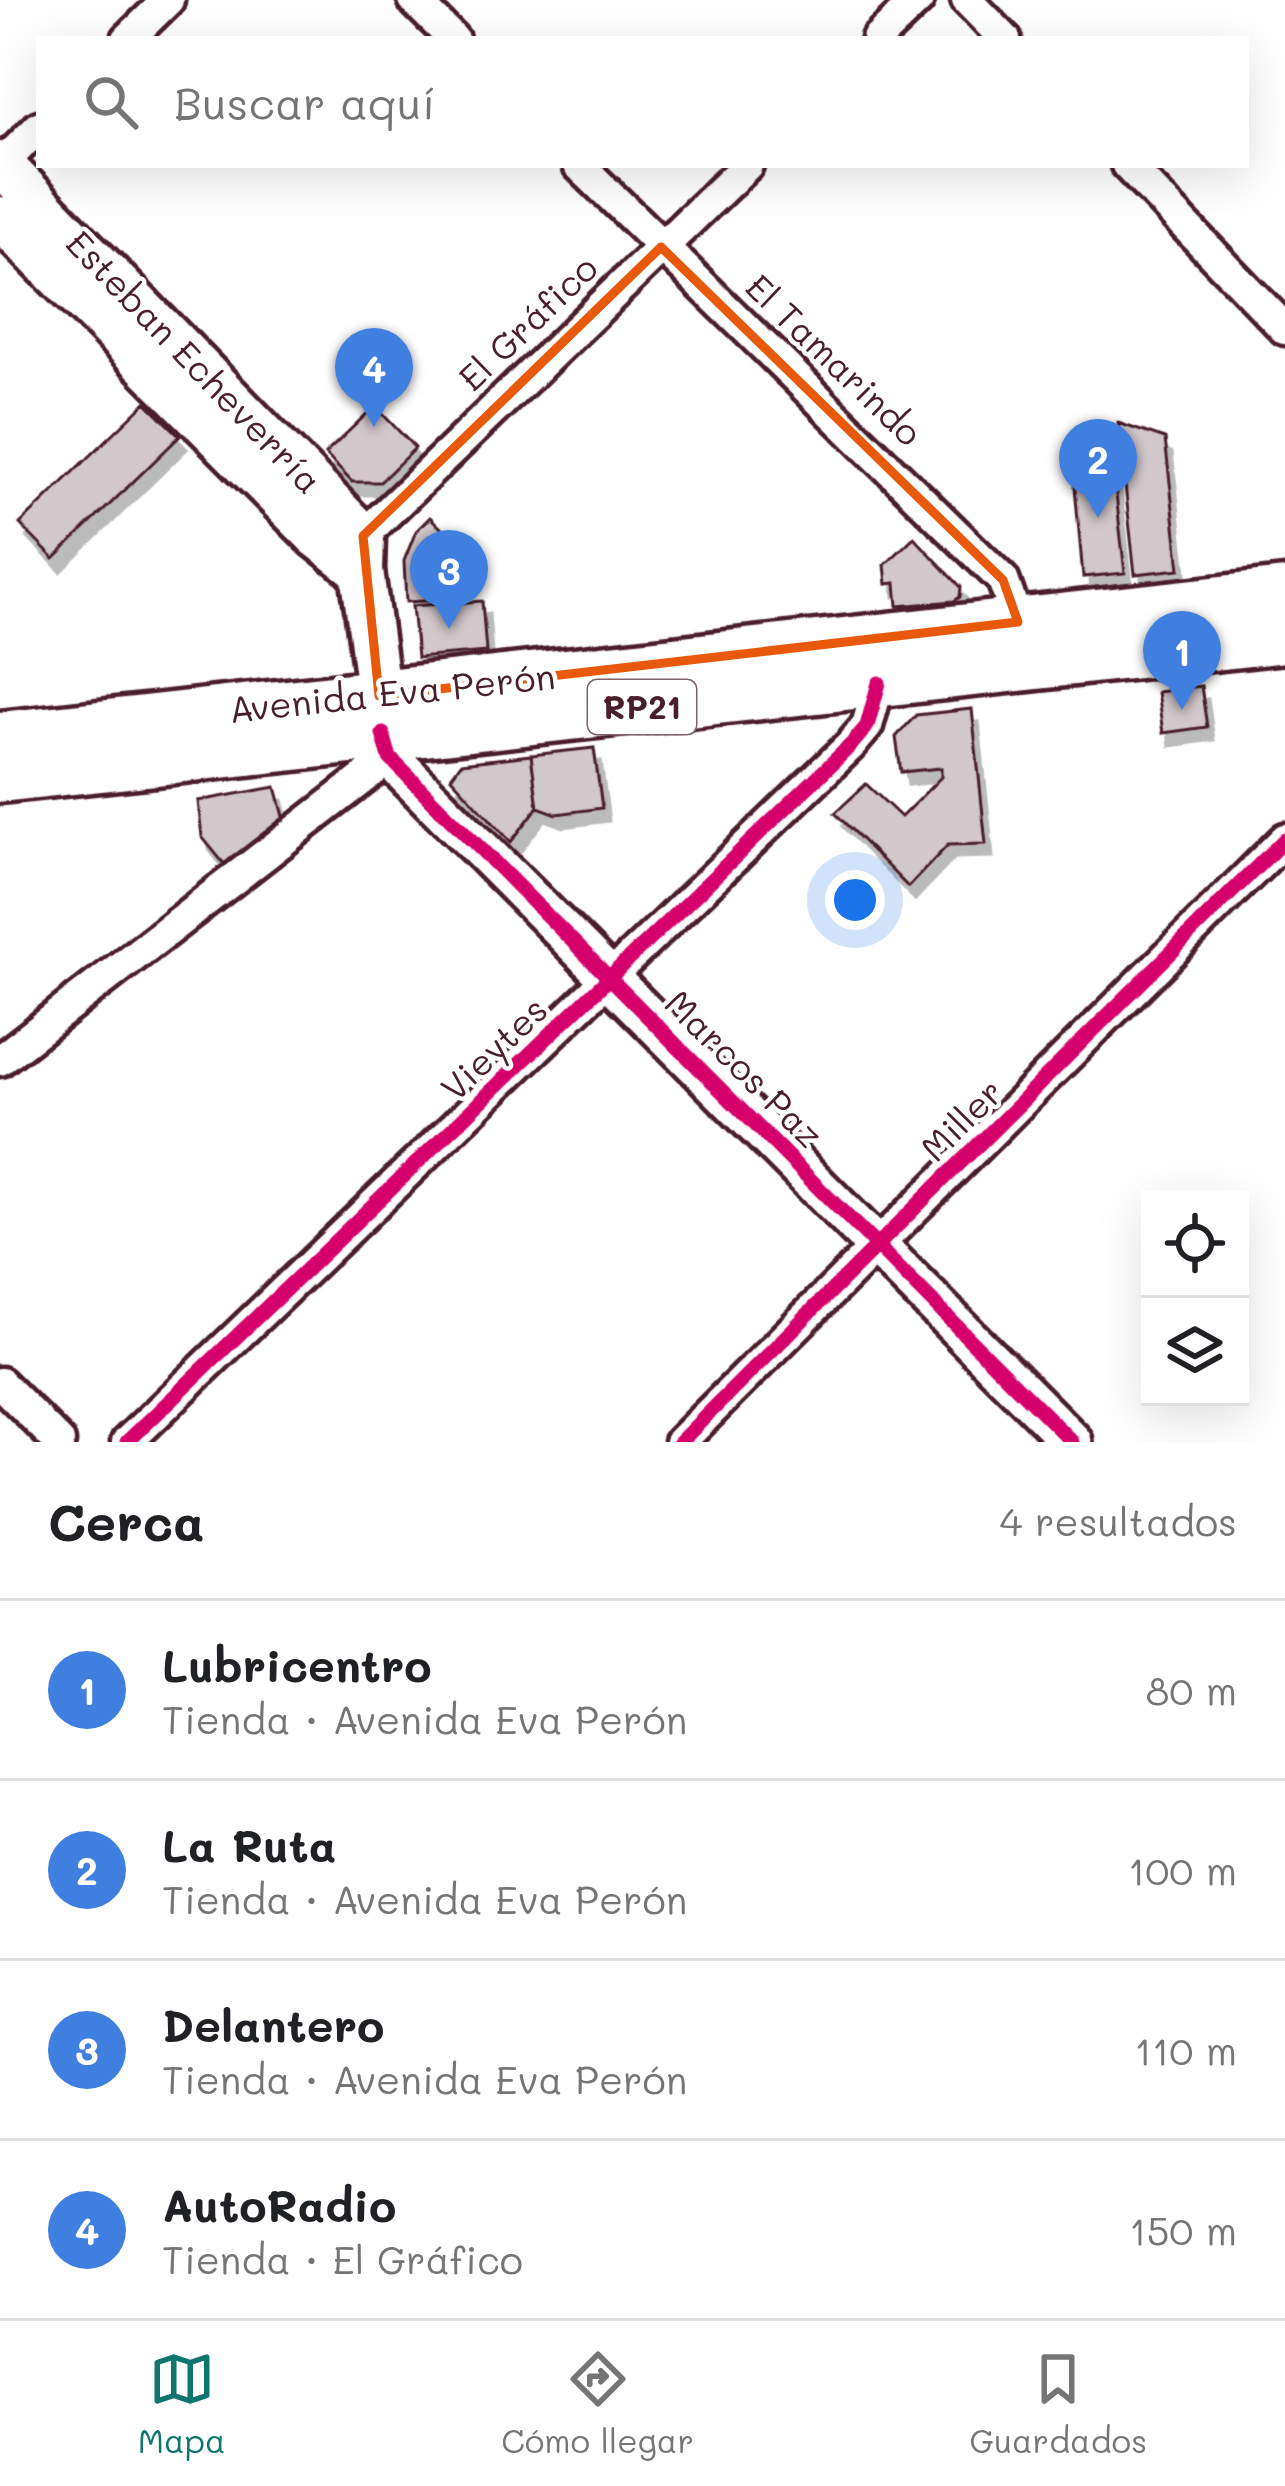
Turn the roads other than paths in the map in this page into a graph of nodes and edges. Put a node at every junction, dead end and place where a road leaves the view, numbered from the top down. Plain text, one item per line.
1 (168, 0) edge
2 (414, 0) edge
3 (918, 0) edge
4 (967, 0) edge
5 (131, 36) edge
6 (450, 36) edge
7 (880, 36) edge
8 (1002, 36) edge
9 (36, 130) edge
10 (0, 164) edge
11 (582, 168) edge
12 (744, 168) edge
13 (1129, 168) edge
14 (0, 218) edge
15 (662, 247) junction
16 (1285, 329) edge
17 (363, 554) junction
18 (1285, 593) edge
19 (1018, 622) junction
20 (1285, 638) edge
21 (879, 683) junction
22 (384, 729) junction
23 (0, 736) edge
24 (0, 778) edge
25 (1285, 839) edge
26 (610, 978) junction
27 (0, 1060) edge
28 (879, 1245) junction
29 (0, 1383) edge
30 (59, 1442) edge
31 (127, 1442) edge
32 (680, 1442) edge
33 (1072, 1442) edge

1 - 5 street
2 - 6 street
3 - 7 street
4 - 8 street
9 - 10 street
10 - 17 main road, Esteban Echeverría
11 - 15 street, El Tamarindo
12 - 15 street, El Gráfico
13 - 16 street
14 - 17 main road, Esteban Echeverría
15 - 17 street, El Gráfico
15 - 19 street, El Tamarindo
17 - 22 main road
18 - 19 main road, Avenida Eva Perón / RP21
19 - 22 main road, Avenida Eva Perón / RP21
20 - 21 main road, Avenida Eva Perón / RP21
21 - 22 main road, Avenida Eva Perón / RP21
21 - 26 street, Vieytes
22 - 23 main road, Avenida Eva Perón / RP21
22 - 24 main road, Avenida Eva Perón / RP21
22 - 26 street, Marcos Paz
22 - 27 street
25 - 28 street, Miller
26 - 28 street, Marcos Paz
26 - 31 street, Vieytes
28 - 32 street, Miller
28 - 33 street, Marcos Paz
29 - 30 street

